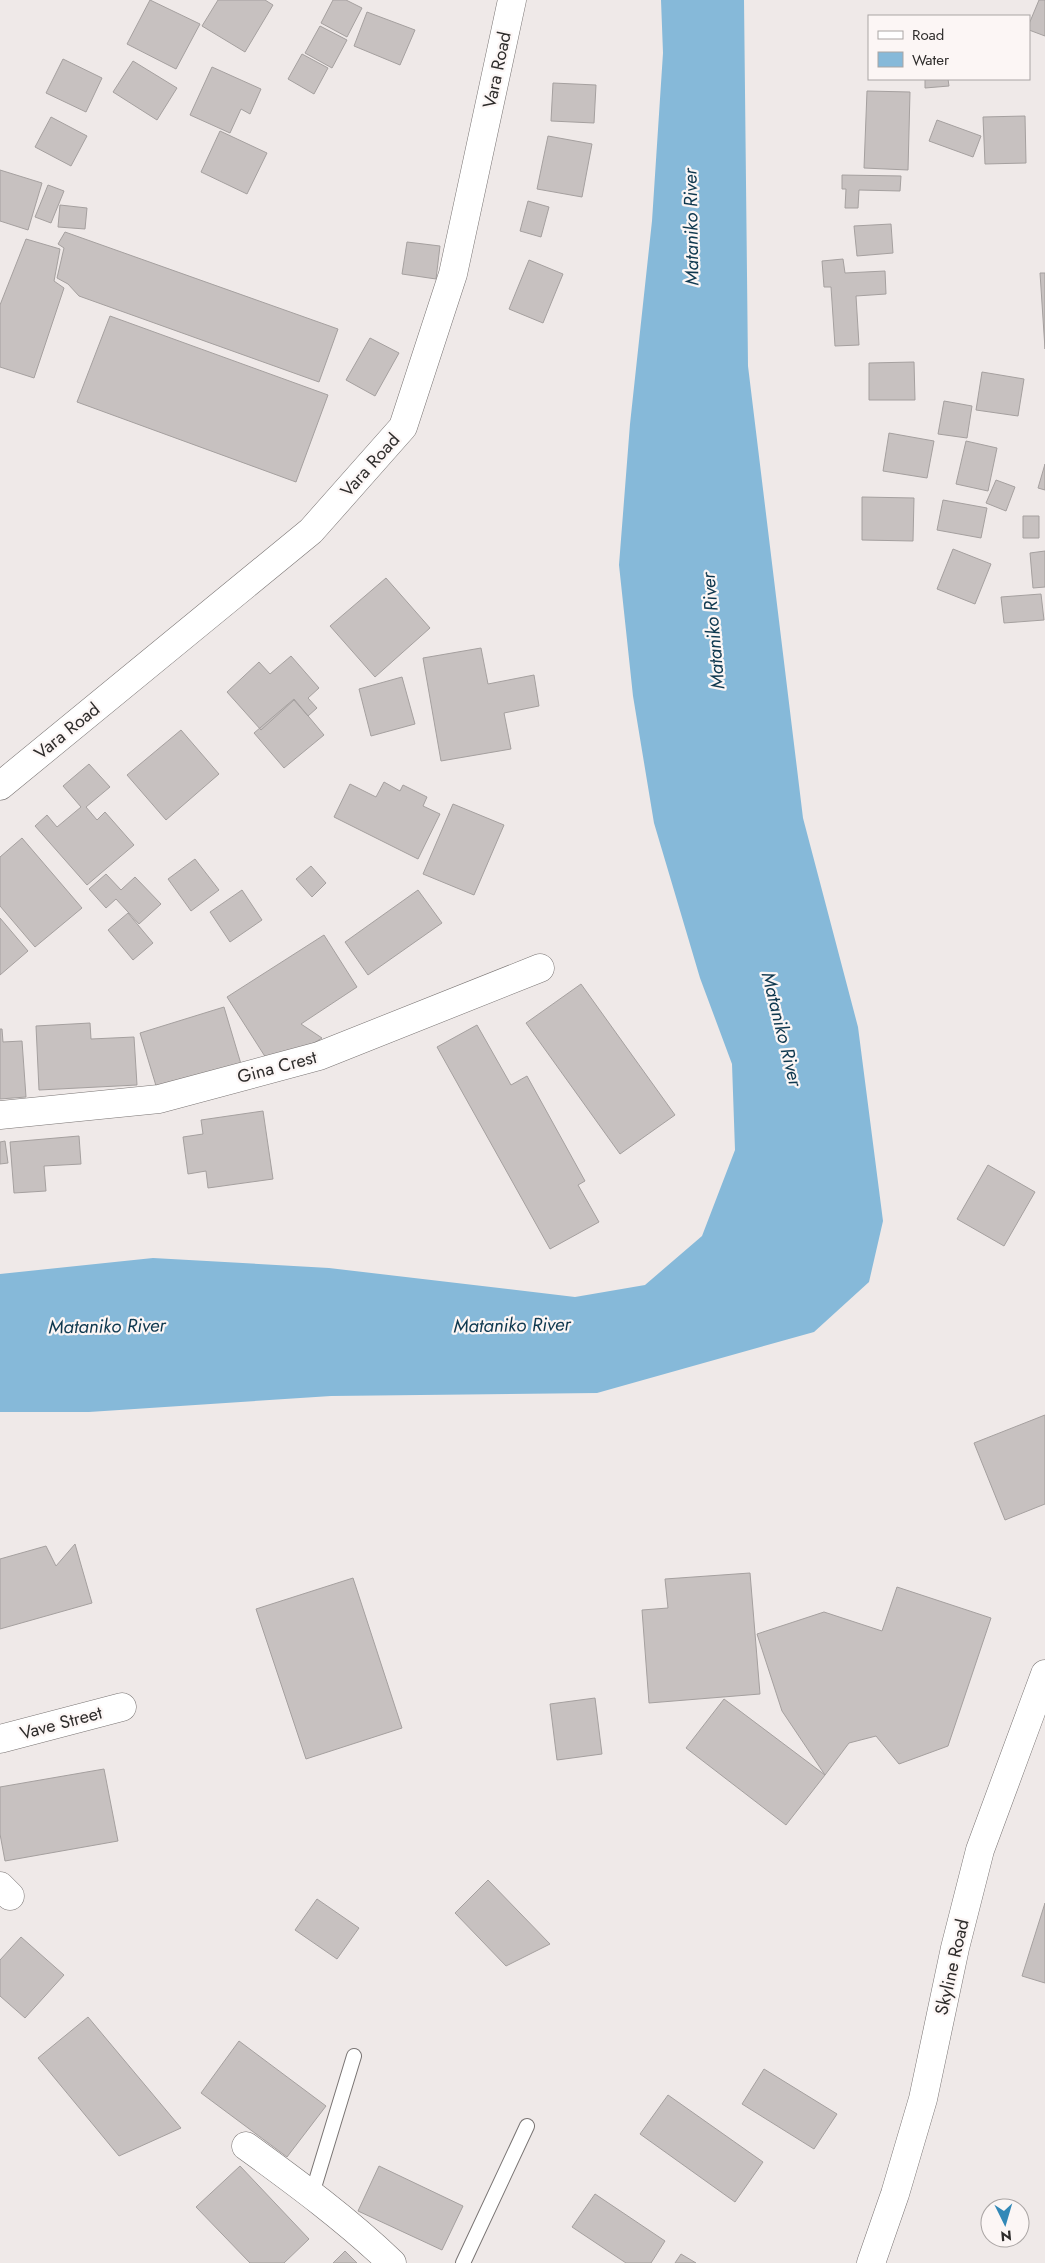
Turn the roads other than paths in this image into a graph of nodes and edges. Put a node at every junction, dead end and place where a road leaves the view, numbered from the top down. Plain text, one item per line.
1 (512, 0) edge
2 (0, 786) edge
3 (540, 968) dead end
4 (0, 1115) edge
5 (1045, 1674) edge
6 (122, 1707) dead end
7 (1035, 1726) edge
8 (0, 1739) edge
9 (354, 2056) dead end
10 (527, 2126) dead end
11 (246, 2146) dead end
12 (312, 2194) junction
13 (392, 2263) edge
14 (462, 2263) edge
15 (871, 2263) edge

1 - 2 street, Vara Road
3 - 4 street, Gina Crest
5 - 7 street, Skyline Road
6 - 8 street, Vave Street
7 - 15 street, Skyline Road
9 - 12 lane
10 - 14 lane
11 - 12 street
12 - 13 street

